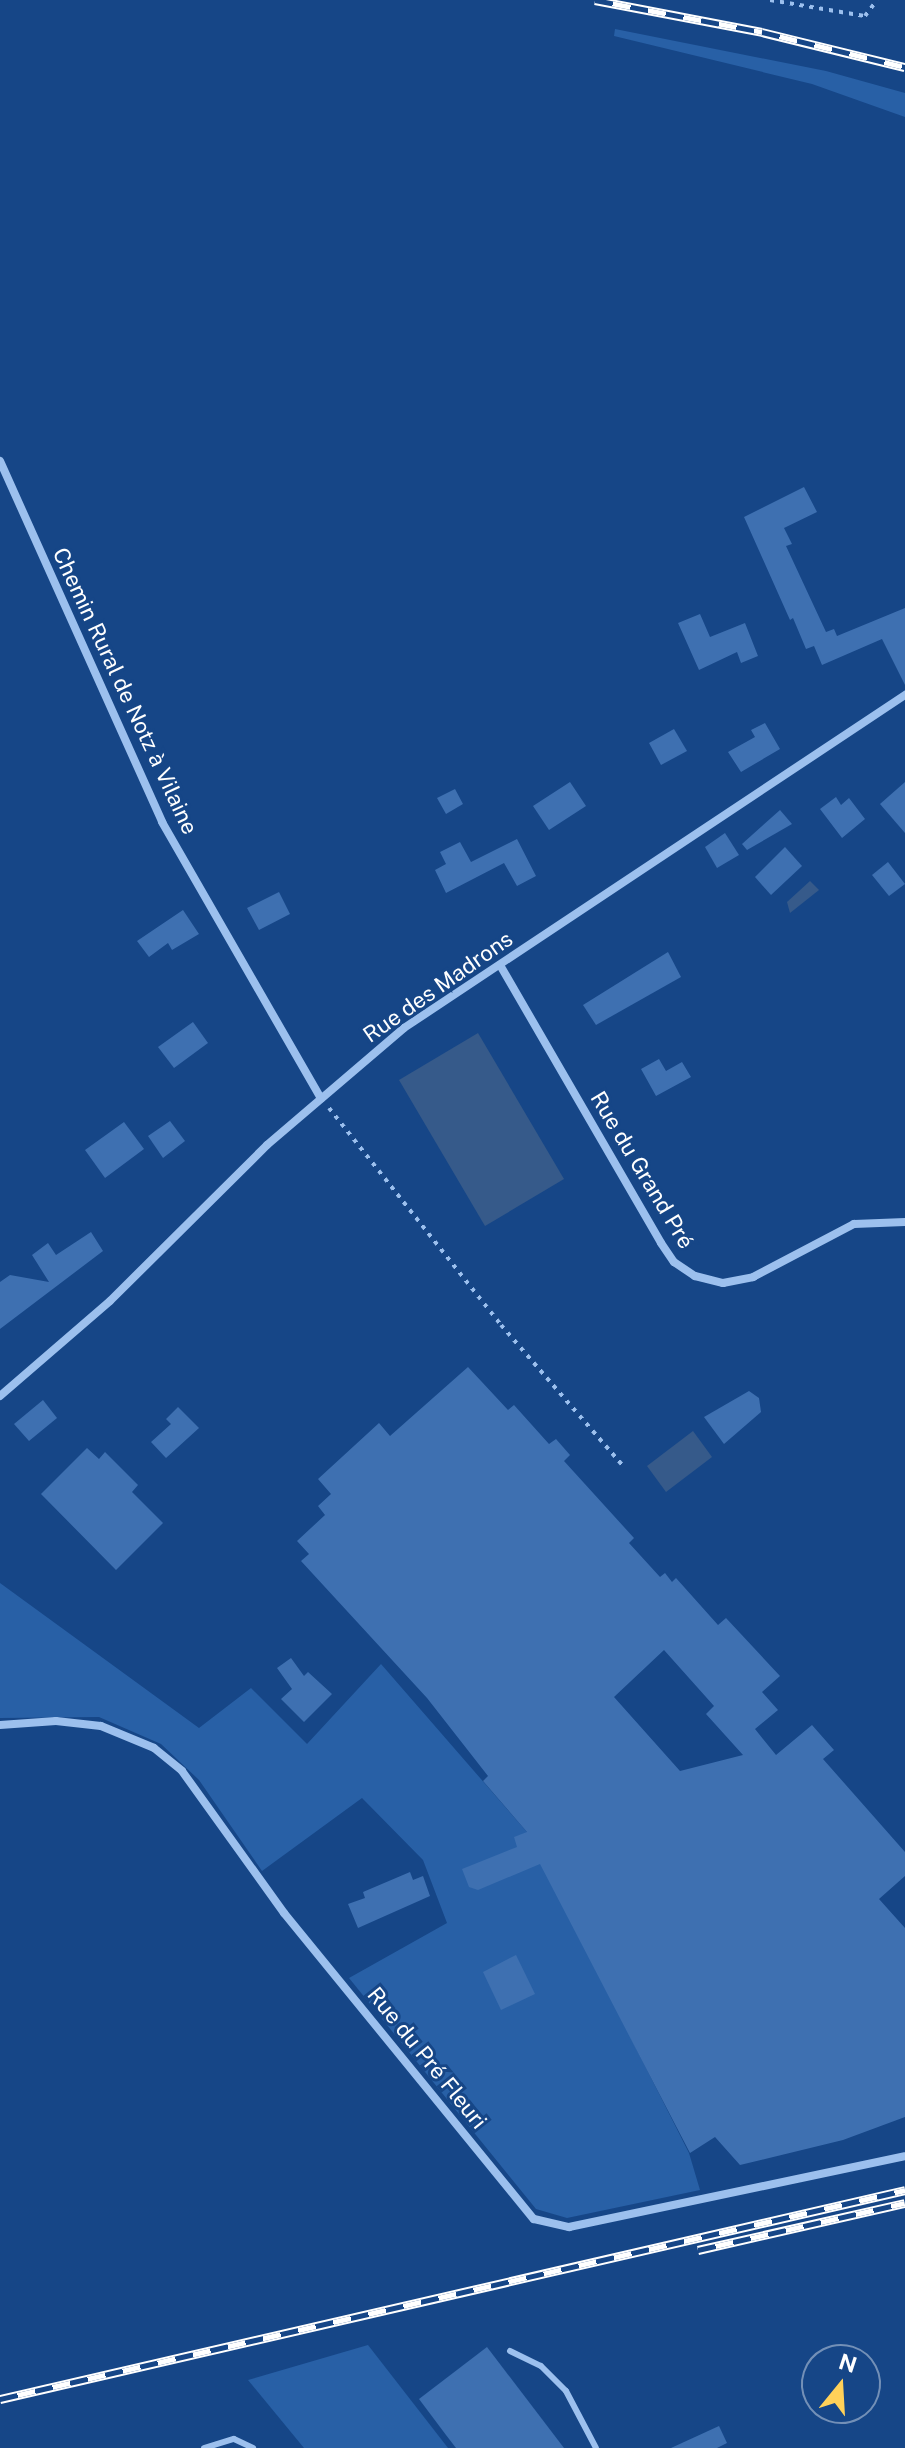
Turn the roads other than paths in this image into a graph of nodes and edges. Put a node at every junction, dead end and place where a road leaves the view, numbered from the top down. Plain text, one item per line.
1 (0, 461) edge
2 (905, 695) edge
3 (500, 965) junction
4 (321, 1098) junction
5 (905, 1222) edge
6 (0, 1396) edge
7 (0, 1725) edge
8 (905, 2156) edge
9 (510, 2351) dead end
10 (204, 2448) edge
11 (253, 2448) edge
12 (596, 2448) edge

1 - 4 street, Chemin Rural de Notz à Vilaine
2 - 3 street, Rue des Madrons
3 - 4 street, Rue des Madrons
3 - 5 street, Rue du Grand Pré
4 - 6 street, Rue des Madrons
7 - 8 street, Rue du Pré Fleuri
9 - 12 lane
10 - 11 lane

